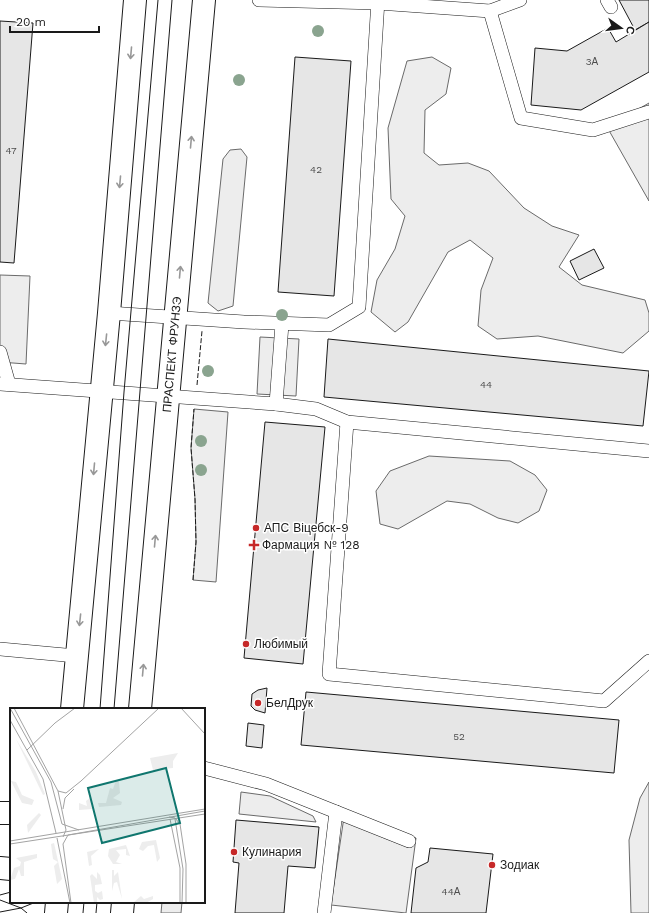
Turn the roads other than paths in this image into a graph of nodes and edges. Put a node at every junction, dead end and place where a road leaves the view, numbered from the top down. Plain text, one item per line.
1 (135, 0) edge
2 (204, 0) edge
3 (259, 0) edge
4 (520, 0) edge
5 (378, 1) edge
6 (490, 11) junction
7 (649, 112) edge
8 (109, 313) junction
9 (176, 318) junction
10 (282, 324) junction
11 (0, 352) edge
12 (5, 384) edge
13 (102, 391) junction
14 (167, 396) junction
15 (276, 404) junction
16 (347, 422) junction
17 (649, 450) edge
18 (0, 649) edge
19 (76, 656) junction
20 (649, 661) edge
21 (72, 708) edge
22 (140, 708) edge
23 (205, 768) edge
24 (336, 812) junction
25 (410, 841) dead end
26 (0, 868) edge
27 (10, 869) edge
28 (57, 903) edge
29 (123, 903) edge
30 (56, 913) edge
31 (122, 913) edge
32 (324, 913) edge

1 -> 8 main road
9 -> 2 main road, ПРАСПЕКТ ФРУНЗЭ
3 - 5 lane
4 - 6 lane
5 - 6 lane
5 - 10 lane
6 - 7 lane
8 - 9 lane
8 -> 13 main road
9 - 10 lane
9 - 14 main road, ПРАСПЕКТ ФРУНЗЭ
10 - 15 lane
11 - 12 lane
12 - 13 lane
13 - 14 lane
13 -> 19 main road
14 - 15 lane
22 -> 14 main road, ПРАСПЕКТ ФРУНЗЭ
15 - 16 lane
16 - 17 lane
16 - 20 lane
18 - 19 lane
19 - 21 main road
23 - 24 lane
24 - 25 lane
24 - 32 lane
26 - 27 main road
28 - 30 main road
29 - 31 main road

